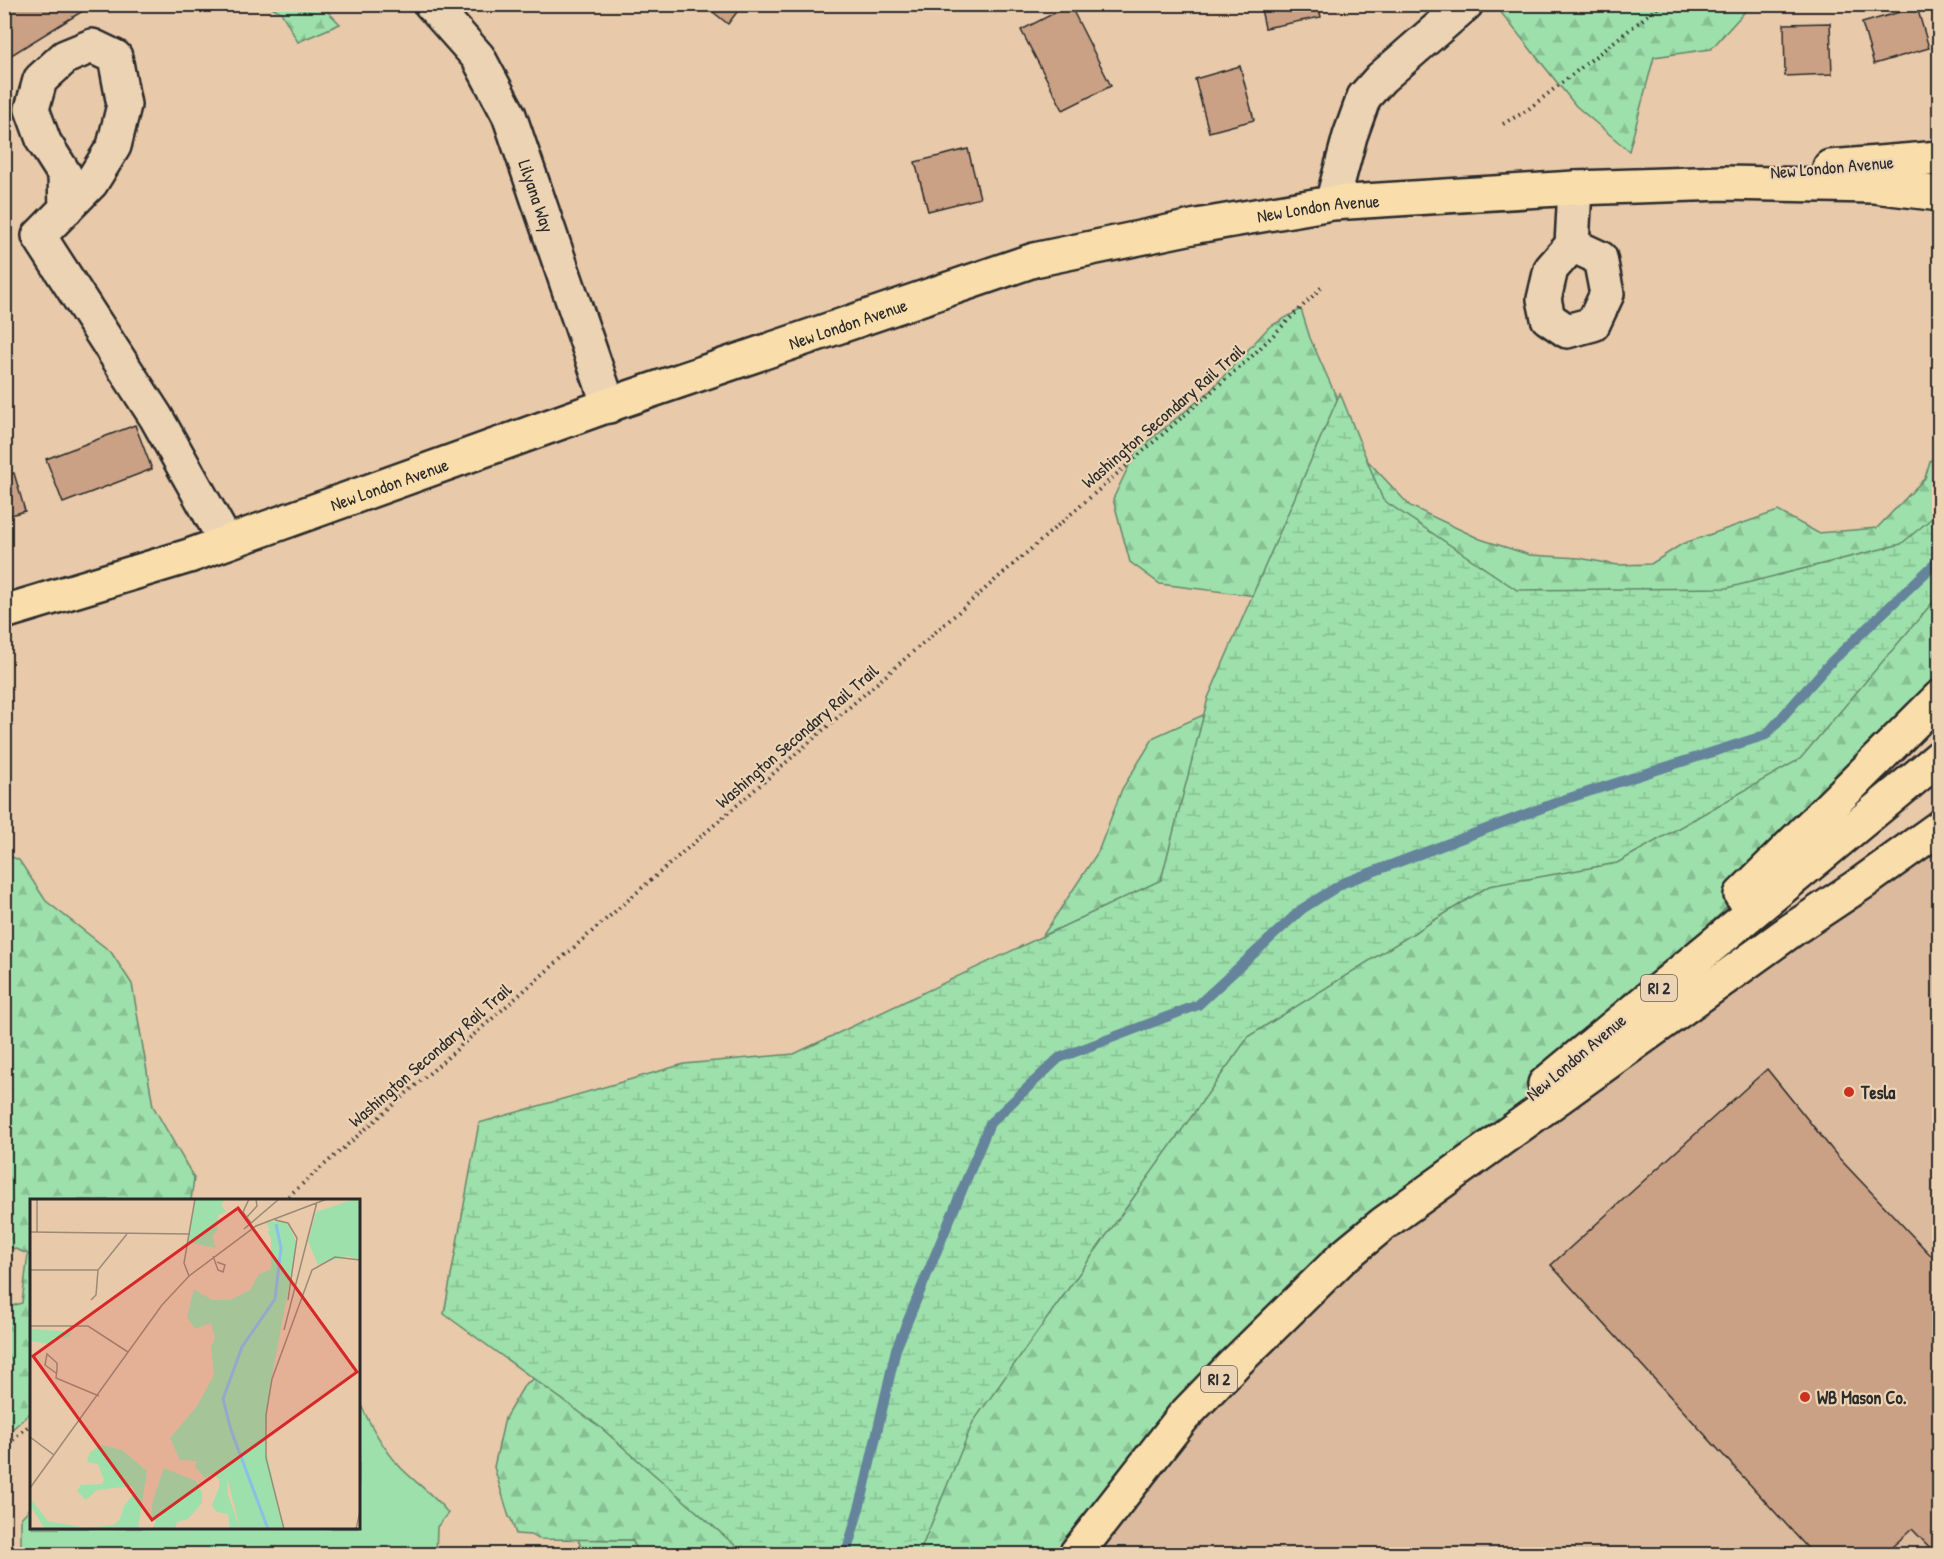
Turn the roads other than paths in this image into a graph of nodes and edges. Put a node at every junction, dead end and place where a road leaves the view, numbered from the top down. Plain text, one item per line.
1 (432, 4) edge
2 (1466, 4) edge
3 (1940, 158) edge
4 (1725, 183) junction
5 (1575, 188) junction
6 (1940, 194) edge
7 (1332, 203) junction
8 (66, 208) dead end
9 (1572, 245) dead end
10 (609, 405) junction
11 (226, 542) junction
12 (4, 612) edge
13 (1940, 697) edge
14 (1940, 757) edge
15 (1940, 827) edge
16 (1592, 1043) junction
17 (1383, 1224) junction
18 (1076, 1554) edge

1 - 10 street, Lilyana Way
2 - 7 street
3 - 4 main road, New London Avenue
4 - 5 main road, New London Avenue
4 - 6 main road, New London Avenue
5 - 7 main road, New London Avenue
5 - 9 street
7 - 10 main road, New London Avenue
8 - 11 street
10 - 11 main road, New London Avenue
11 - 12 main road, New London Avenue
13 - 16 main road
14 - 16 main road, New London Avenue / RI 2
15 - 17 main road
16 - 17 main road, New London Avenue / RI 2
17 - 18 main road, RI 2

